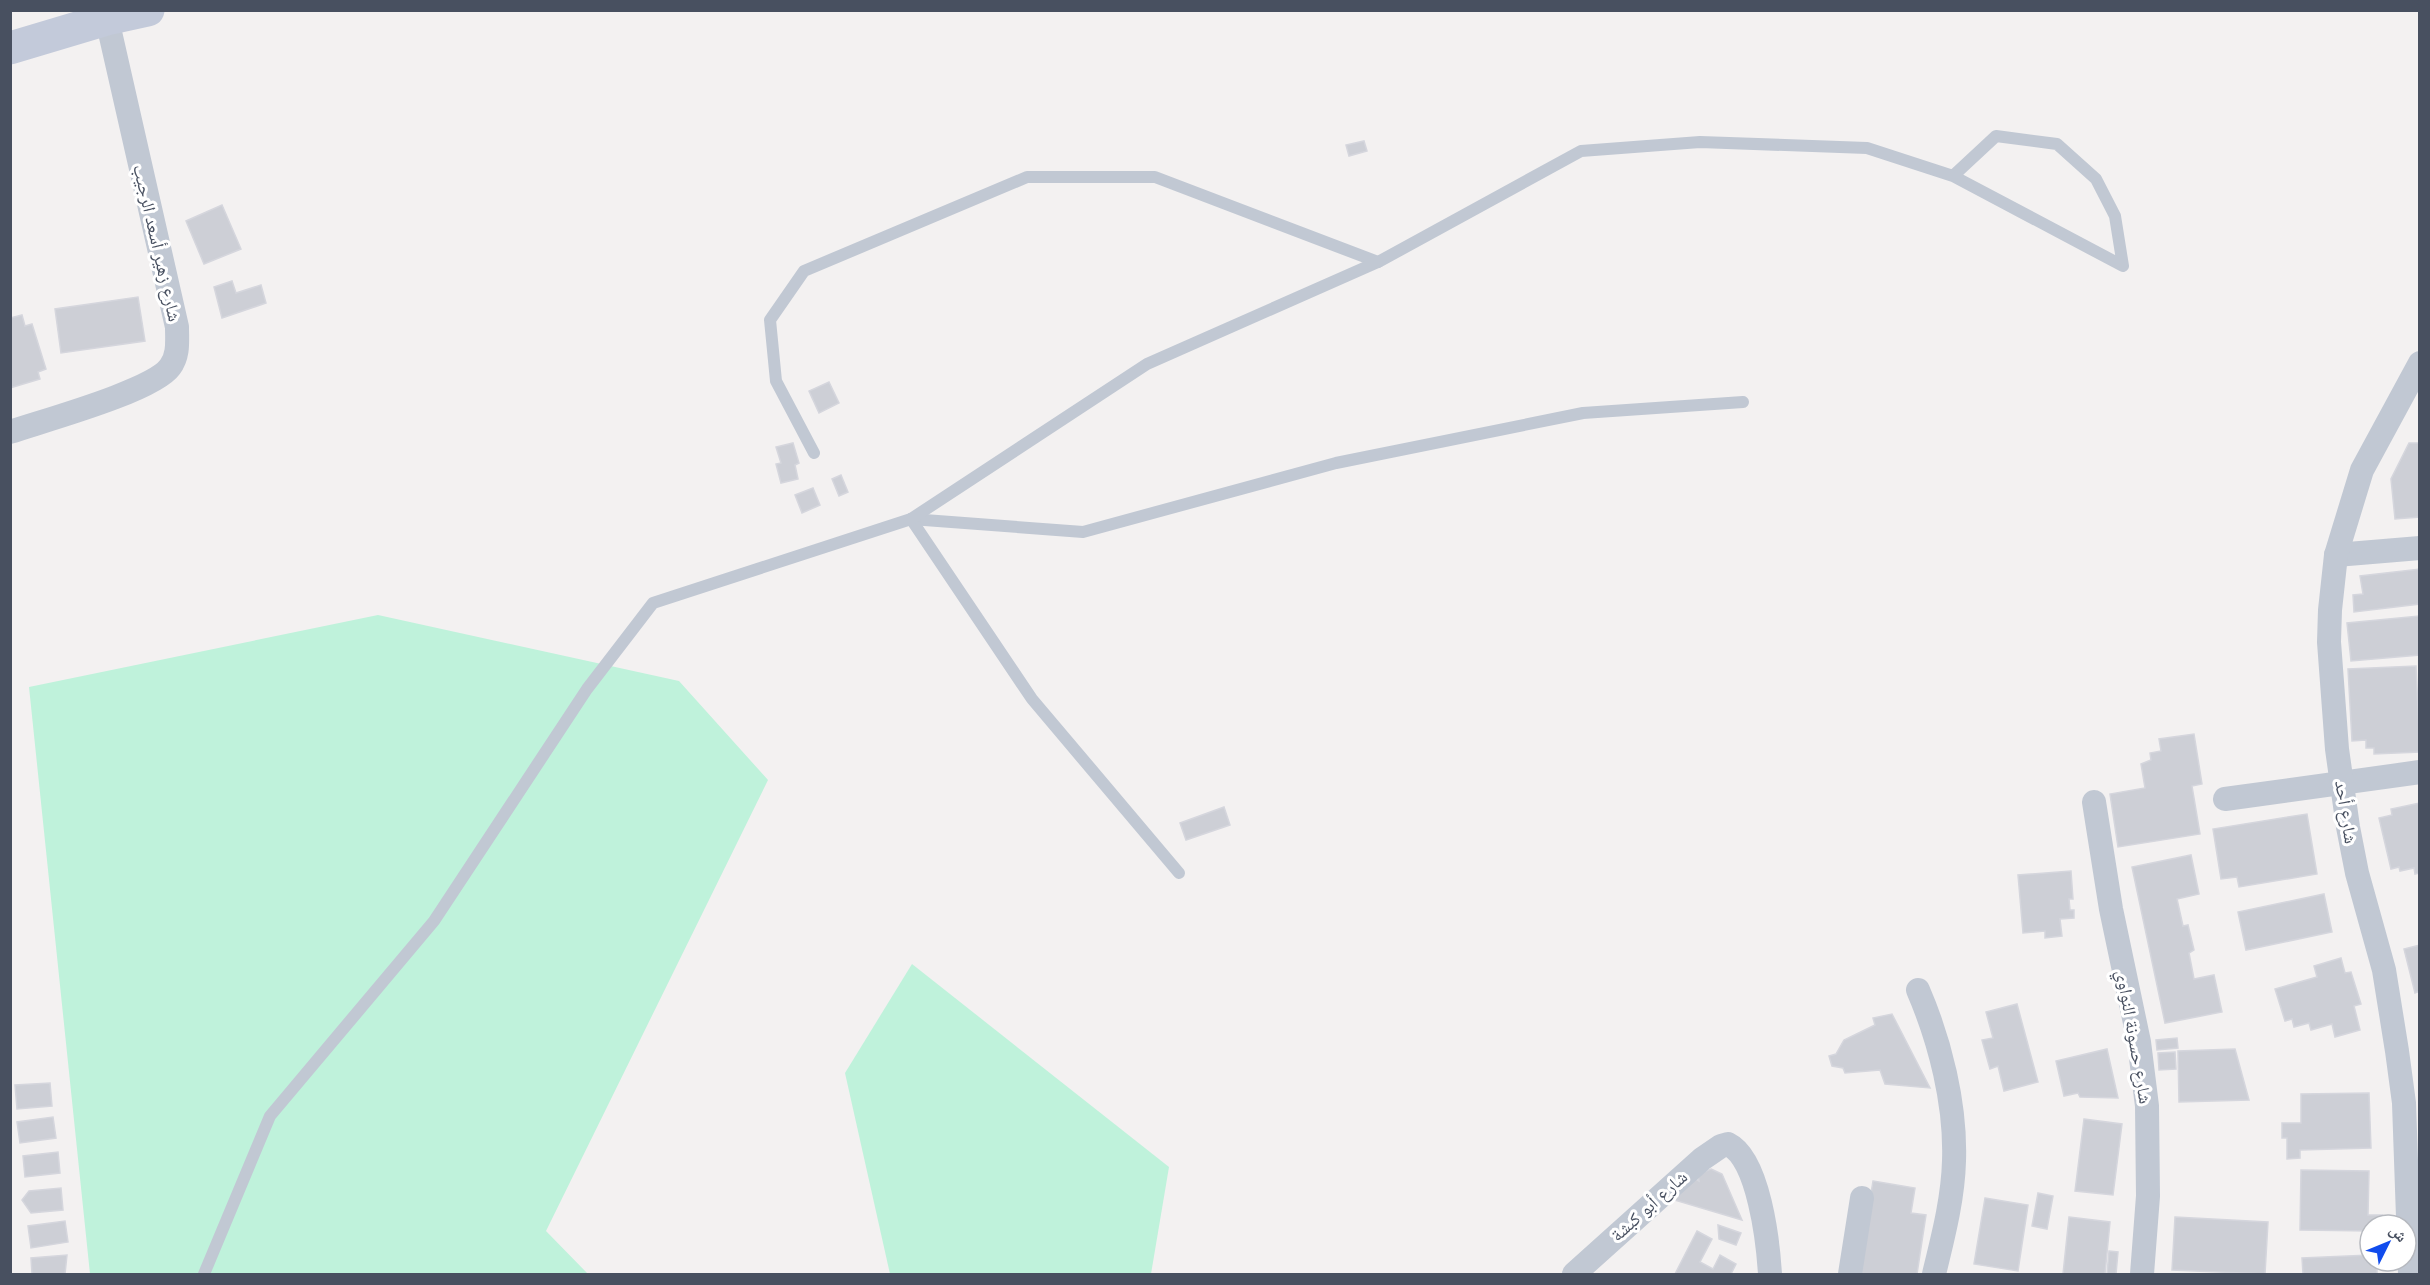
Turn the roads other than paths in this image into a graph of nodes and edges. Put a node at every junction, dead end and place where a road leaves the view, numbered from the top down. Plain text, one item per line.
1 (148, 10) edge
2 (107, 19) junction
3 (10, 48) edge
4 (1953, 176) junction
5 (1378, 262) junction
6 (2420, 363) edge
7 (1743, 402) dead end
8 (10, 432) edge
9 (814, 453) dead end
10 (911, 519) junction
11 (2420, 548) edge
12 (2336, 555) junction
13 (2420, 772) edge
14 (2342, 783) junction
15 (2225, 799) dead end
16 (2094, 802) dead end
17 (1179, 873) dead end
18 (1918, 990) dead end
19 (1862, 1198) dead end
20 (204, 1275) edge
21 (1574, 1275) edge
22 (1770, 1275) edge
23 (1850, 1275) edge
24 (1934, 1275) edge
25 (2142, 1275) edge
26 (2410, 1275) edge

1 - 2 street
2 - 3 street
2 - 8 street, شارع زهير أسعد الرجيب
4 - 4 lane
4 - 5 lane
5 - 9 lane
5 - 10 lane
6 - 12 street, شارع أحد
7 - 10 lane
10 - 17 lane
10 - 20 lane
11 - 12 street
12 - 14 street, شارع أحد
13 - 14 street
14 - 15 street
14 - 26 street, شارع أحد
16 - 25 street, شارع حسونة النواوي
18 - 24 street
19 - 23 street
21 - 22 street, شارع أبو كبشة

